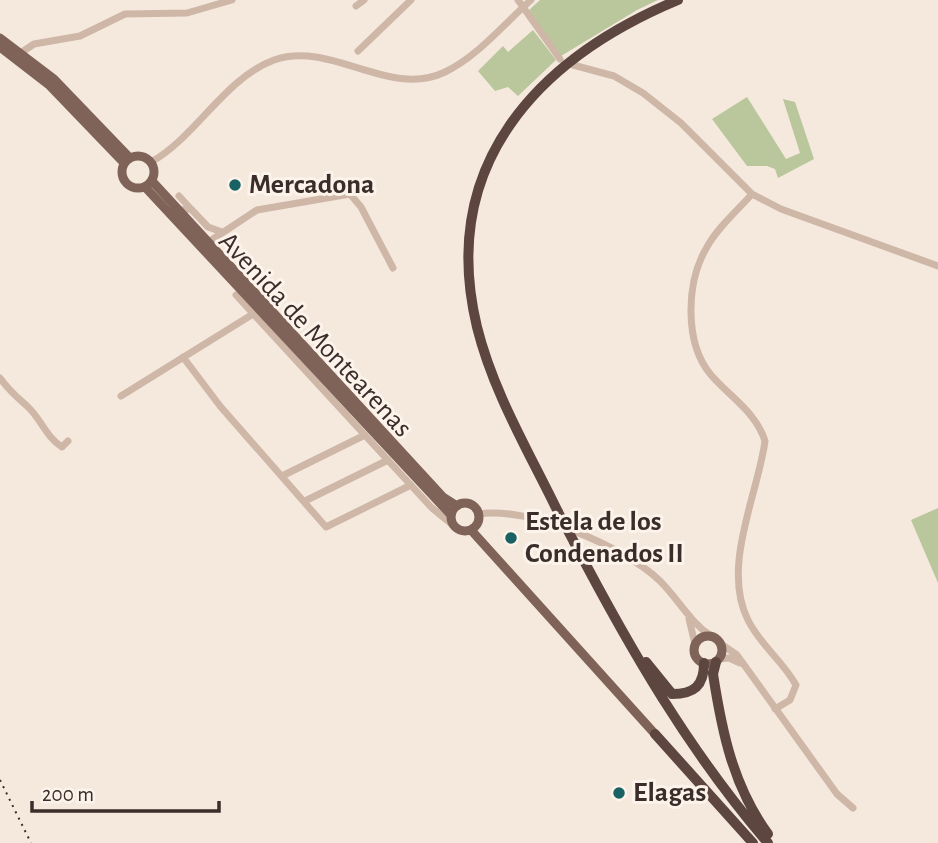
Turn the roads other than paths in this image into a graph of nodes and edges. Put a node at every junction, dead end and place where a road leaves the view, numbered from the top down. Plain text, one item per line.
1 (232, 0) edge
2 (364, 0) edge
3 (411, 0) edge
4 (518, 0) edge
5 (531, 0) edge
6 (678, 0) edge
7 (356, 6) dead end
8 (524, 6) junction
9 (0, 38) edge
10 (0, 47) edge
11 (358, 51) dead end
12 (19, 55) junction
13 (560, 59) dead end
14 (573, 65) dead end
15 (127, 161) junction
16 (151, 162) junction
17 (148, 184) junction
18 (752, 194) junction
19 (179, 196) dead end
20 (191, 209) junction
21 (178, 211) junction
22 (208, 227) junction
23 (222, 232) junction
24 (209, 241) junction
25 (938, 266) edge
26 (393, 268) dead end
27 (236, 295) dead end
28 (253, 314) junction
29 (183, 357) junction
30 (0, 378) edge
31 (121, 396) dead end
32 (365, 435) junction
33 (68, 441) dead end
34 (388, 460) junction
35 (282, 476) junction
36 (411, 485) junction
37 (304, 501) junction
38 (457, 506) junction
39 (478, 514) junction
40 (451, 515) junction
41 (454, 526) junction
42 (471, 530) junction
43 (601, 595) junction
44 (689, 618) junction
45 (711, 636) junction
46 (721, 643) junction
47 (695, 644) junction
48 (718, 660) junction
49 (704, 663) junction
50 (744, 666) junction
51 (775, 709) junction
52 (654, 734) joint
53 (853, 808) dead end
54 (753, 843) edge
55 (768, 843) edge
56 (775, 843) edge

1 - 12 street
2 - 7 street
3 - 11 street
4 - 8 street
5 - 8 street
6 - 43 highway, bridge
8 - 13 street
8 - 16 street
9 - 12 main road
10 - 12 main road
12 - 15 main road
14 - 18 street
15 - 16 main road
15 - 17 main road
16 - 17 main road
17 - 21 main road, Avenida de Montearenas
17 - 40 main road, Avenida de Montearenas
18 - 25 street
18 - 51 street
19 - 20 street
20 - 21 street
20 - 22 street
21 - 24 main road, Avenida de Montearenas
22 - 23 street
22 - 24 street
23 - 24 street
23 - 26 street
24 - 38 main road, Avenida de Montearenas
27 - 28 street
28 - 29 street
28 - 32 street
29 - 31 street
29 - 35 street
30 - 33 street
32 - 34 street
32 - 35 street
34 - 36 street
34 - 37 street
35 - 37 street
36 - 37 street
36 - 41 street
38 - 39 main road
38 - 40 main road
39 - 42 main road
39 - 44 street
40 - 41 main road
41 - 42 main road
42 - 52 main road
43 - 49 highway
43 - 55 highway
44 - 45 street
44 - 47 street
45 - 46 main road
45 - 47 main road
46 - 48 main road
46 - 50 street
47 - 49 main road
48 - 49 main road
48 - 50 street
48 - 56 highway
50 - 51 street
51 - 53 street
52 - 54 highway

